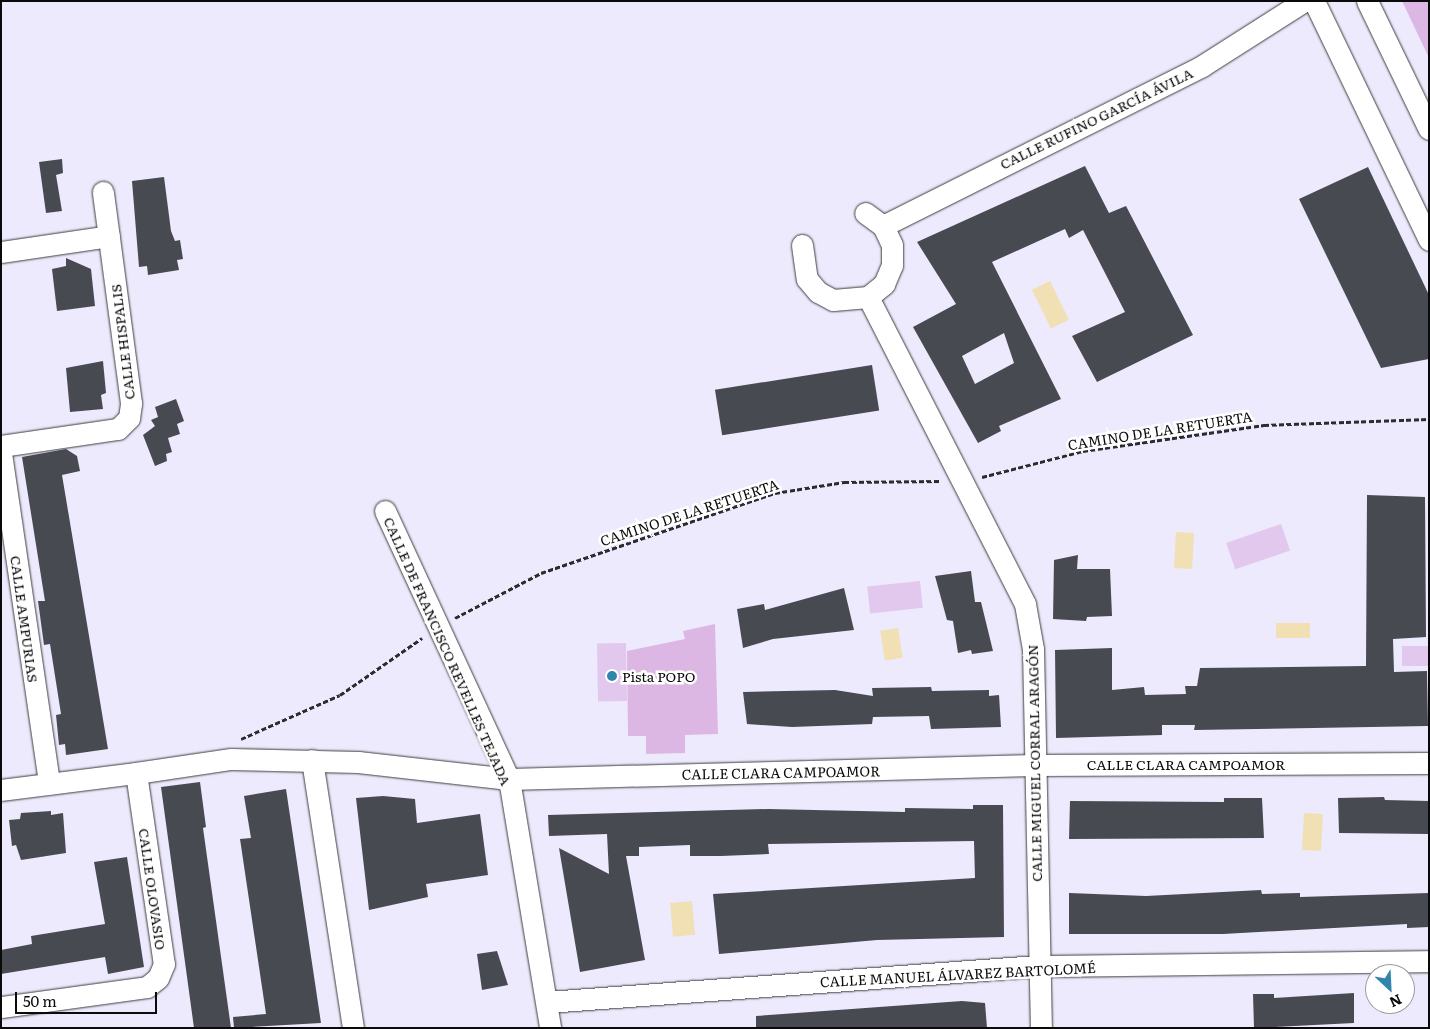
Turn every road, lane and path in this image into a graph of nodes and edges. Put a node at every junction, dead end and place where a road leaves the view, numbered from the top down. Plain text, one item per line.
1 (1304, 1) edge
2 (1314, 1) edge
3 (1367, 1) edge
4 (1429, 129) edge
5 (103, 192) dead end
6 (865, 213) dead end
7 (883, 226) junction
8 (109, 236) junction
9 (1429, 240) edge
10 (802, 245) dead end
11 (1, 252) edge
12 (868, 297) junction
13 (1429, 418) edge
14 (1, 446) edge
15 (1, 453) edge
16 (965, 481) junction
17 (385, 511) dead end
18 (440, 626) junction
19 (234, 742) dead end
20 (312, 760) junction
21 (1429, 763) edge
22 (1033, 765) junction
23 (136, 773) junction
24 (509, 779) junction
25 (49, 784) junction
26 (1, 790) edge
27 (1429, 961) edge
28 (1038, 966) junction
29 (547, 1002) junction
30 (1, 1007) edge
31 (352, 1028) edge
32 (550, 1028) edge
33 (1041, 1028) edge

1 - 7 street, CALLE RUFINO GARCÍA ÁVILA
2 - 9 street
3 - 4 street
5 - 8 street, CALLE HISPALIS
6 - 7 street
7 - 12 street
8 - 11 street
8 - 14 street, CALLE HISPALIS
10 - 12 street
12 - 16 street, CALLE MIGUEL CORRAL ARAGÓN
13 - 16 path, CAMINO DE LA RETUERTA
15 - 25 street, CALLE AMPURIAS
16 - 18 path, CAMINO DE LA RETUERTA
16 - 22 street, CALLE MIGUEL CORRAL ARAGÓN
17 - 18 street, CALLE DE FRANCISCO REVELLES TEJADA
18 - 19 path, CAMINO DE LA RETUERTA
18 - 24 street, CALLE DE FRANCISCO REVELLES TEJADA
20 - 23 street, CALLE CLARA CAMPOAMOR
20 - 24 street, CALLE CLARA CAMPOAMOR
20 - 31 street
21 - 22 street, CALLE CLARA CAMPOAMOR
22 - 24 street, CALLE CLARA CAMPOAMOR
22 - 28 street, CALLE MIGUEL CORRAL ARAGÓN
23 - 25 street
23 - 30 street, CALLE OLOVASIO
24 - 29 street, CALLE DE FRANCISCO REVELLES TEJADA
25 - 26 street
27 - 28 street, CALLE MANUEL ÁLVAREZ BARTOLOMÉ
28 - 29 street, CALLE MANUEL ÁLVAREZ BARTOLOMÉ
28 - 33 street, CALLE MIGUEL CORRAL ARAGÓN
29 - 32 street, CALLE DE FRANCISCO REVELLES TEJADA

